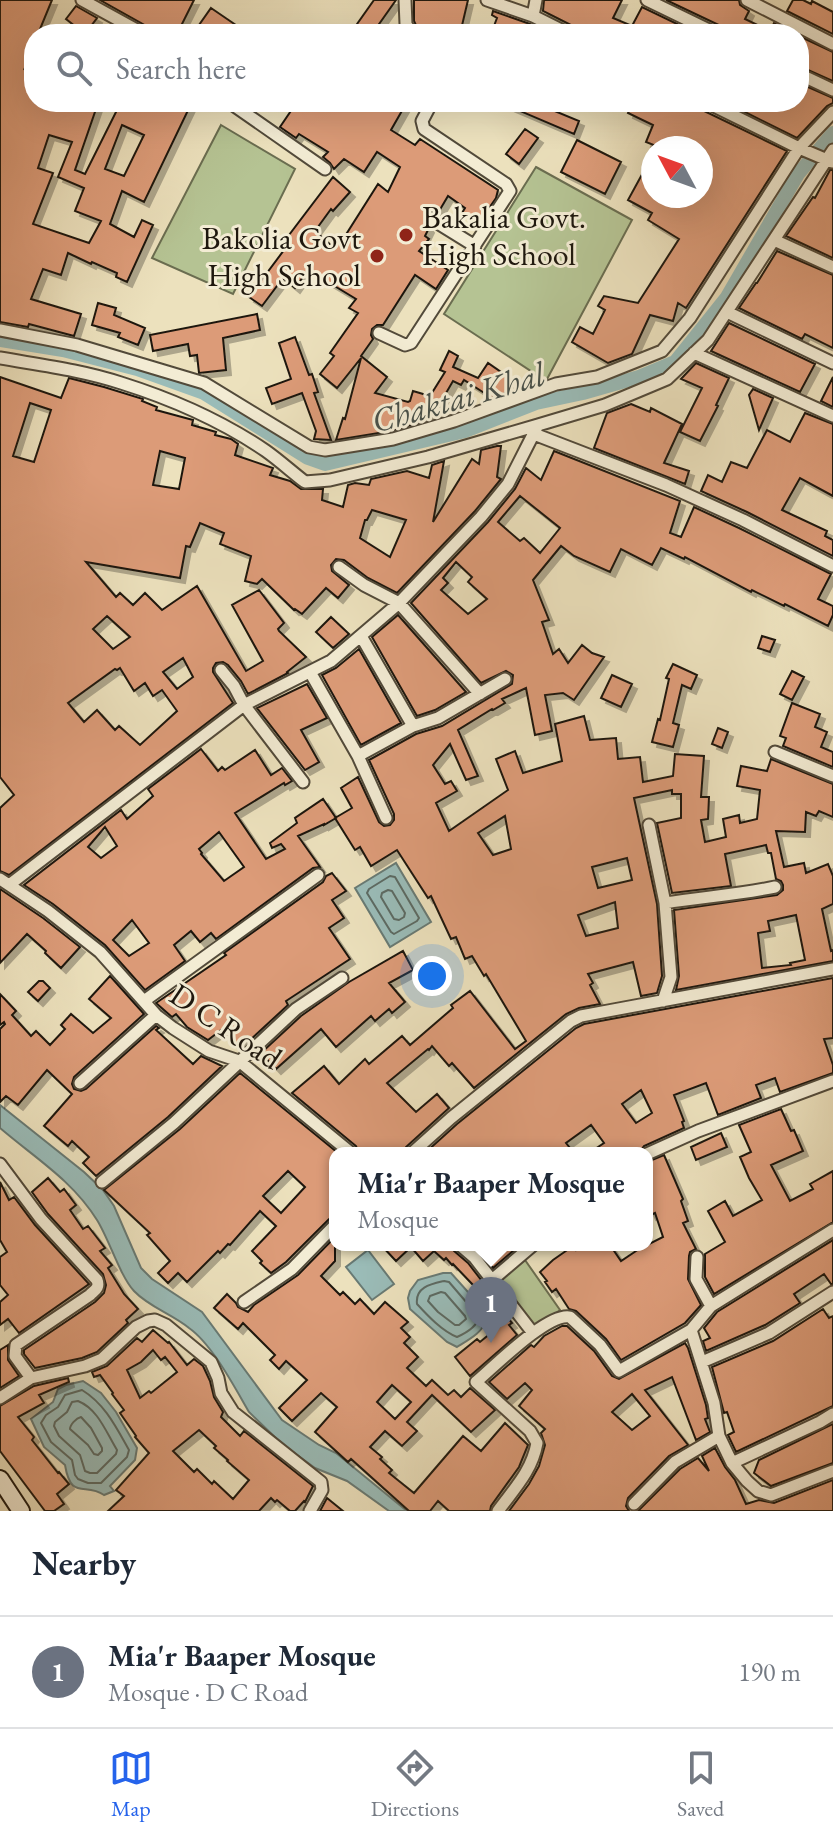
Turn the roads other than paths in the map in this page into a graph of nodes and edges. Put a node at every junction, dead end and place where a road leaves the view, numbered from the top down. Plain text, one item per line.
1 (82, 0) edge
2 (405, 0) edge
3 (487, 0) edge
4 (536, 0) edge
5 (647, 0) edge
6 (747, 0) edge
7 (533, 16) junction
8 (126, 24) edge
9 (406, 24) edge
10 (549, 24) edge
11 (696, 24) edge
12 (794, 24) edge
13 (809, 32) edge
14 (833, 44) edge
15 (809, 79) edge
16 (833, 90) edge
17 (243, 112) edge
18 (427, 112) edge
19 (726, 112) edge
20 (833, 112) edge
21 (799, 148) junction
22 (831, 157) edge
23 (325, 169) dead end
24 (433, 220) dead end
25 (774, 240) junction
26 (475, 246) junction
27 (833, 267) edge
28 (727, 312) junction
29 (0, 330) edge
30 (379, 333) dead end
31 (694, 353) junction
32 (0, 358) edge
33 (833, 363) edge
34 (833, 416) edge
35 (536, 429) junction
36 (833, 566) edge
37 (339, 567) dead end
38 (399, 603) junction
39 (361, 636) junction
40 (221, 670) dead end
41 (310, 672) junction
42 (505, 679) dead end
43 (480, 694) junction
44 (244, 705) junction
45 (413, 726) junction
46 (775, 752) dead end
47 (358, 756) junction
48 (833, 776) edge
49 (303, 782) dead end
50 (386, 818) dead end
51 (649, 825) dead end
52 (318, 875) dead end
53 (4, 882) edge
54 (775, 887) dead end
55 (665, 903) junction
56 (833, 969) edge
57 (342, 978) dead end
58 (144, 1001) junction
59 (663, 1001) junction
60 (156, 1015) junction
61 (239, 1061) junction
62 (833, 1081) edge
63 (80, 1083) dead end
64 (344, 1147) edge
65 (419, 1147) edge
66 (653, 1151) edge
67 (0, 1164) edge
68 (102, 1182) dead end
69 (833, 1230) edge
70 (329, 1231) edge
71 (467, 1251) edge
72 (526, 1251) edge
73 (697, 1257) dead end
74 (492, 1280) junction
75 (833, 1292) edge
76 (244, 1302) dead end
77 (711, 1306) junction
78 (691, 1330) junction
79 (533, 1333) junction
80 (702, 1362) junction
81 (31, 1378) junction
82 (0, 1398) edge
83 (833, 1414) edge
84 (719, 1436) junction
85 (732, 1463) junction
86 (833, 1471) edge
87 (0, 1479) edge
88 (0, 1497) edge
89 (634, 1504) dead end
90 (10, 1511) edge
91 (21, 1511) edge
92 (310, 1511) edge
93 (498, 1511) edge

1 - 8 street
2 - 9 street
3 - 7 street
4 - 7 street
5 - 11 street
6 - 12 street
7 - 10 street
13 - 14 street
15 - 16 street
17 - 23 street
18 - 26 street
19 - 21 street
20 - 21 street
21 - 22 street
21 - 29 street
22 - 25 street
24 - 26 street
25 - 27 street
25 - 28 street
26 - 30 street
28 - 31 street
28 - 33 street
31 - 34 street
31 - 35 street
32 - 35 street
35 - 36 street
35 - 38 street
37 - 38 street
38 - 39 street
38 - 43 street
39 - 41 street
39 - 45 street
40 - 44 street
41 - 44 street
41 - 47 street
42 - 43 street
43 - 45 street
44 - 49 street
44 - 53 street
45 - 47 street
46 - 48 street
47 - 50 street
51 - 55 street
52 - 58 street
53 - 58 street, D C Road
54 - 55 street
55 - 59 street
56 - 59 street
57 - 61 street
58 - 60 street, D C Road
59 - 65 street
60 - 61 street, D C Road
60 - 63 street
61 - 64 street, D C Road
61 - 68 street
62 - 66 street
67 - 81 street
69 - 77 street
70 - 76 street
71 - 74 street
72 - 74 street
73 - 77 street
74 - 79 street
75 - 80 street
77 - 78 street
78 - 79 street
78 - 80 street
79 - 93 street
80 - 84 street
81 - 82 street
81 - 92 street
83 - 85 street
84 - 85 street
84 - 89 street
85 - 86 street
87 - 91 main road
88 - 90 main road

